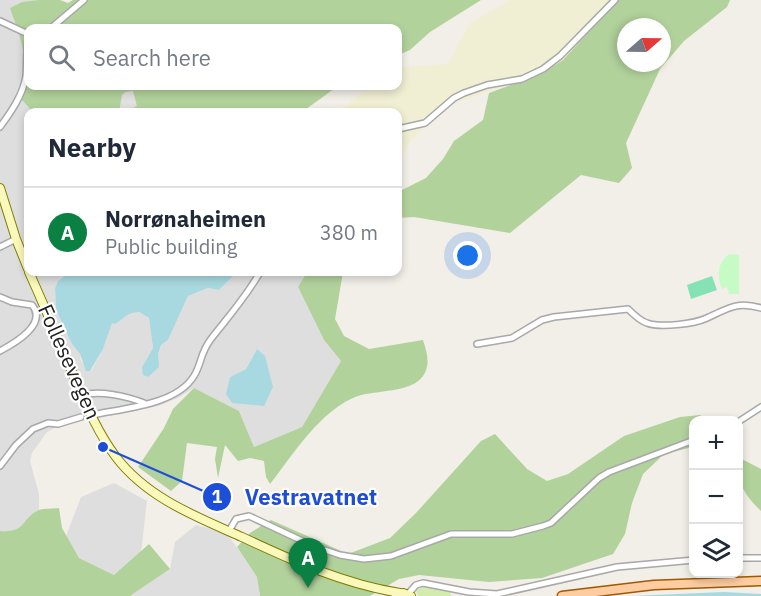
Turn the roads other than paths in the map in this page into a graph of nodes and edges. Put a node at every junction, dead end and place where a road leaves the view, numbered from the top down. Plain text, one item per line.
1 (84, 0) edge
2 (615, 0) edge
3 (0, 21) edge
4 (56, 24) edge
5 (24, 34) edge
6 (24, 83) edge
7 (0, 127) edge
8 (402, 128) edge
9 (0, 188) edge
10 (16, 239) junction
11 (0, 247) edge
12 (24, 258) edge
13 (32, 276) edge
14 (259, 276) edge
15 (0, 297) edge
16 (761, 308) edge
17 (477, 344) dead end
18 (0, 351) edge
19 (82, 396) junction
20 (146, 403) junction
21 (761, 407) edge
22 (98, 414) dead end
23 (81, 417) dead end
24 (743, 419) edge
25 (689, 442) edge
26 (0, 466) edge
27 (229, 531) junction
28 (743, 558) edge
29 (761, 558) edge
30 (689, 560) edge
31 (761, 581) edge
32 (366, 586) junction
33 (404, 595) edge
34 (384, 596) edge
35 (562, 596) edge

1 - 4 street
2 - 8 street
3 - 5 street
6 - 7 street
9 - 10 main road, Follesevegen
10 - 11 street
10 - 12 main road, Follesevegen
13 - 19 main road, Follesevegen
14 - 20 street
15 - 18 street
16 - 17 street
19 - 20 street
19 - 27 main road, Follesevegen
20 - 22 street
21 - 24 street
23 - 26 street
25 - 27 street
27 - 32 main road, Follesevegen
28 - 29 street
30 - 33 street
31 - 35 main road
32 - 33 main road, Follesevegen
32 - 34 main road, Follesevegen

